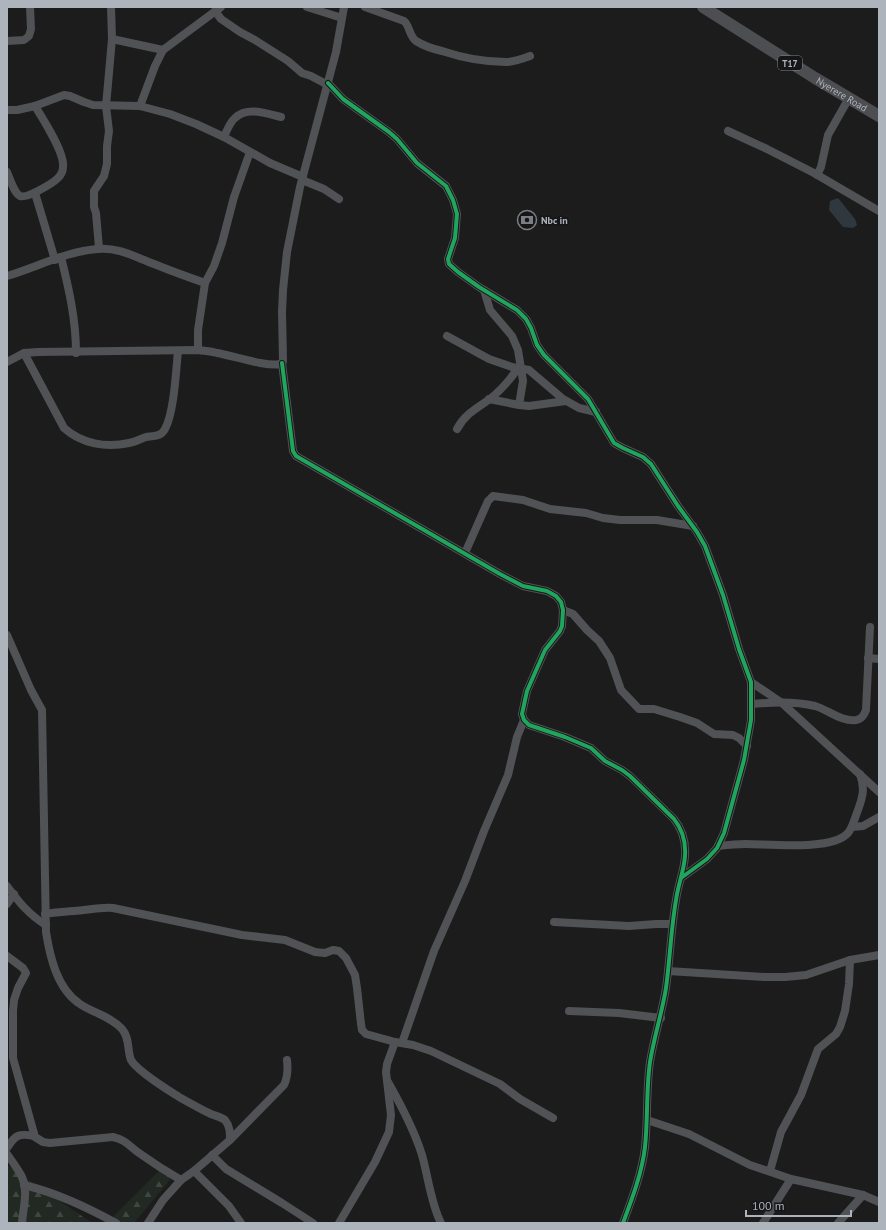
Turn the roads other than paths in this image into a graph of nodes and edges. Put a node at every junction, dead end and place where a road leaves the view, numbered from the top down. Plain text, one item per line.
1 (30, 7) edge
2 (112, 7) edge
3 (307, 7) edge
4 (344, 7) edge
5 (365, 7) edge
6 (703, 7) edge
7 (218, 9) edge
8 (342, 18) junction
9 (112, 40) junction
10 (7, 41) edge
11 (163, 50) junction
12 (530, 56) dead end
13 (328, 84) junction
14 (849, 98) junction
15 (35, 106) junction
16 (106, 106) junction
17 (140, 106) junction
18 (7, 110) edge
19 (879, 116) edge
20 (281, 117) dead end
21 (728, 131) dead end
22 (224, 137) junction
23 (250, 152) junction
24 (7, 172) edge
25 (817, 175) junction
26 (302, 179) junction
27 (35, 193) junction
28 (338, 200) dead end
29 (879, 211) edge
30 (100, 248) junction
31 (58, 258) junction
32 (7, 276) edge
33 (206, 283) junction
34 (484, 290) junction
35 (447, 336) dead end
36 (198, 350) junction
37 (178, 351) junction
38 (76, 352) junction
39 (24, 353) junction
40 (7, 361) edge
41 (282, 362) junction
42 (520, 368) junction
43 (489, 399) junction
44 (566, 401) junction
45 (519, 406) junction
46 (596, 412) junction
47 (457, 429) dead end
48 (693, 526) junction
49 (464, 553) junction
50 (563, 610) junction
51 (870, 627) dead end
52 (7, 635) edge
53 (868, 658) junction
54 (879, 659) edge
55 (751, 682) junction
56 (782, 702) junction
57 (752, 704) junction
58 (524, 720) junction
59 (747, 746) junction
60 (860, 774) junction
61 (879, 792) edge
62 (879, 817) edge
63 (852, 827) junction
64 (718, 846) junction
65 (681, 878) junction
66 (7, 886) edge
67 (14, 894) junction
68 (7, 904) edge
69 (46, 914) junction
70 (554, 922) dead end
71 (46, 924) junction
72 (672, 924) junction
73 (879, 955) edge
74 (7, 956) edge
75 (850, 960) junction
76 (668, 971) junction
77 (569, 1010) dead end
78 (660, 1018) junction
79 (399, 1043) junction
80 (287, 1060) dead end
81 (386, 1079) junction
82 (552, 1118) dead end
83 (647, 1120) junction
84 (34, 1136) junction
85 (230, 1140) junction
86 (7, 1148) edge
87 (7, 1154) edge
88 (212, 1155) junction
89 (194, 1171) junction
90 (770, 1171) junction
91 (791, 1179) junction
92 (181, 1180) junction
93 (24, 1185) junction
94 (863, 1195) junction
95 (879, 1202) edge
96 (22, 1223) edge
97 (116, 1223) edge
98 (148, 1223) edge
99 (241, 1223) edge
100 (313, 1223) edge
101 (339, 1223) edge
102 (441, 1223) edge
103 (623, 1223) edge
104 (763, 1223) edge
105 (838, 1223) edge

1 - 10 street
2 - 9 street
3 - 8 street
4 - 8 street
5 - 12 street
6 - 14 main road, Nyerere Road / T17
7 - 11 street
7 - 13 street
8 - 13 street
9 - 11 street
9 - 16 street
11 - 17 street
13 - 26 street
13 - 34 street
14 - 19 main road, Nyerere Road / T17
14 - 25 street
15 - 16 street
15 - 18 street
15 - 27 street
16 - 17 street
16 - 30 street
17 - 22 street
20 - 22 street
21 - 25 street
22 - 23 street
23 - 26 street
23 - 33 street
24 - 27 street
25 - 29 street
26 - 28 street
26 - 41 street
27 - 31 street
30 - 31 street
30 - 33 street
31 - 32 street
31 - 38 street
33 - 36 street
34 - 42 street
34 - 46 street
35 - 42 street
36 - 37 street
36 - 41 street
37 - 38 street
37 - 39 street
38 - 39 street
39 - 40 street
41 - 49 street
42 - 43 street
42 - 44 street
42 - 45 street
43 - 45 street
43 - 47 street
44 - 45 street
44 - 46 street
46 - 48 street
48 - 49 street
48 - 55 street
49 - 50 street
50 - 58 street
50 - 59 street
51 - 53 street
52 - 69 street
53 - 54 street
53 - 56 street
55 - 56 street
55 - 57 street
56 - 57 street
56 - 60 street
57 - 59 street
58 - 65 street
58 - 79 street
59 - 64 street
60 - 61 street
60 - 63 street
62 - 63 street
63 - 64 street
64 - 65 street
65 - 72 street
66 - 67 street
67 - 68 street
67 - 71 street
69 - 71 street
69 - 79 street
70 - 72 street
71 - 85 street
72 - 76 street
73 - 75 street
74 - 84 street
75 - 76 street
75 - 90 street
76 - 78 street
77 - 78 street
78 - 83 street
79 - 81 street
79 - 82 street
80 - 85 street
81 - 101 street
81 - 102 street
83 - 90 street
83 - 103 street
84 - 86 street
84 - 92 street
85 - 88 street
87 - 93 street
88 - 89 street
88 - 100 street
89 - 92 street
89 - 99 street
90 - 91 street
91 - 94 street
91 - 104 street
92 - 98 street
93 - 96 street
93 - 97 street
94 - 95 street
94 - 105 street

